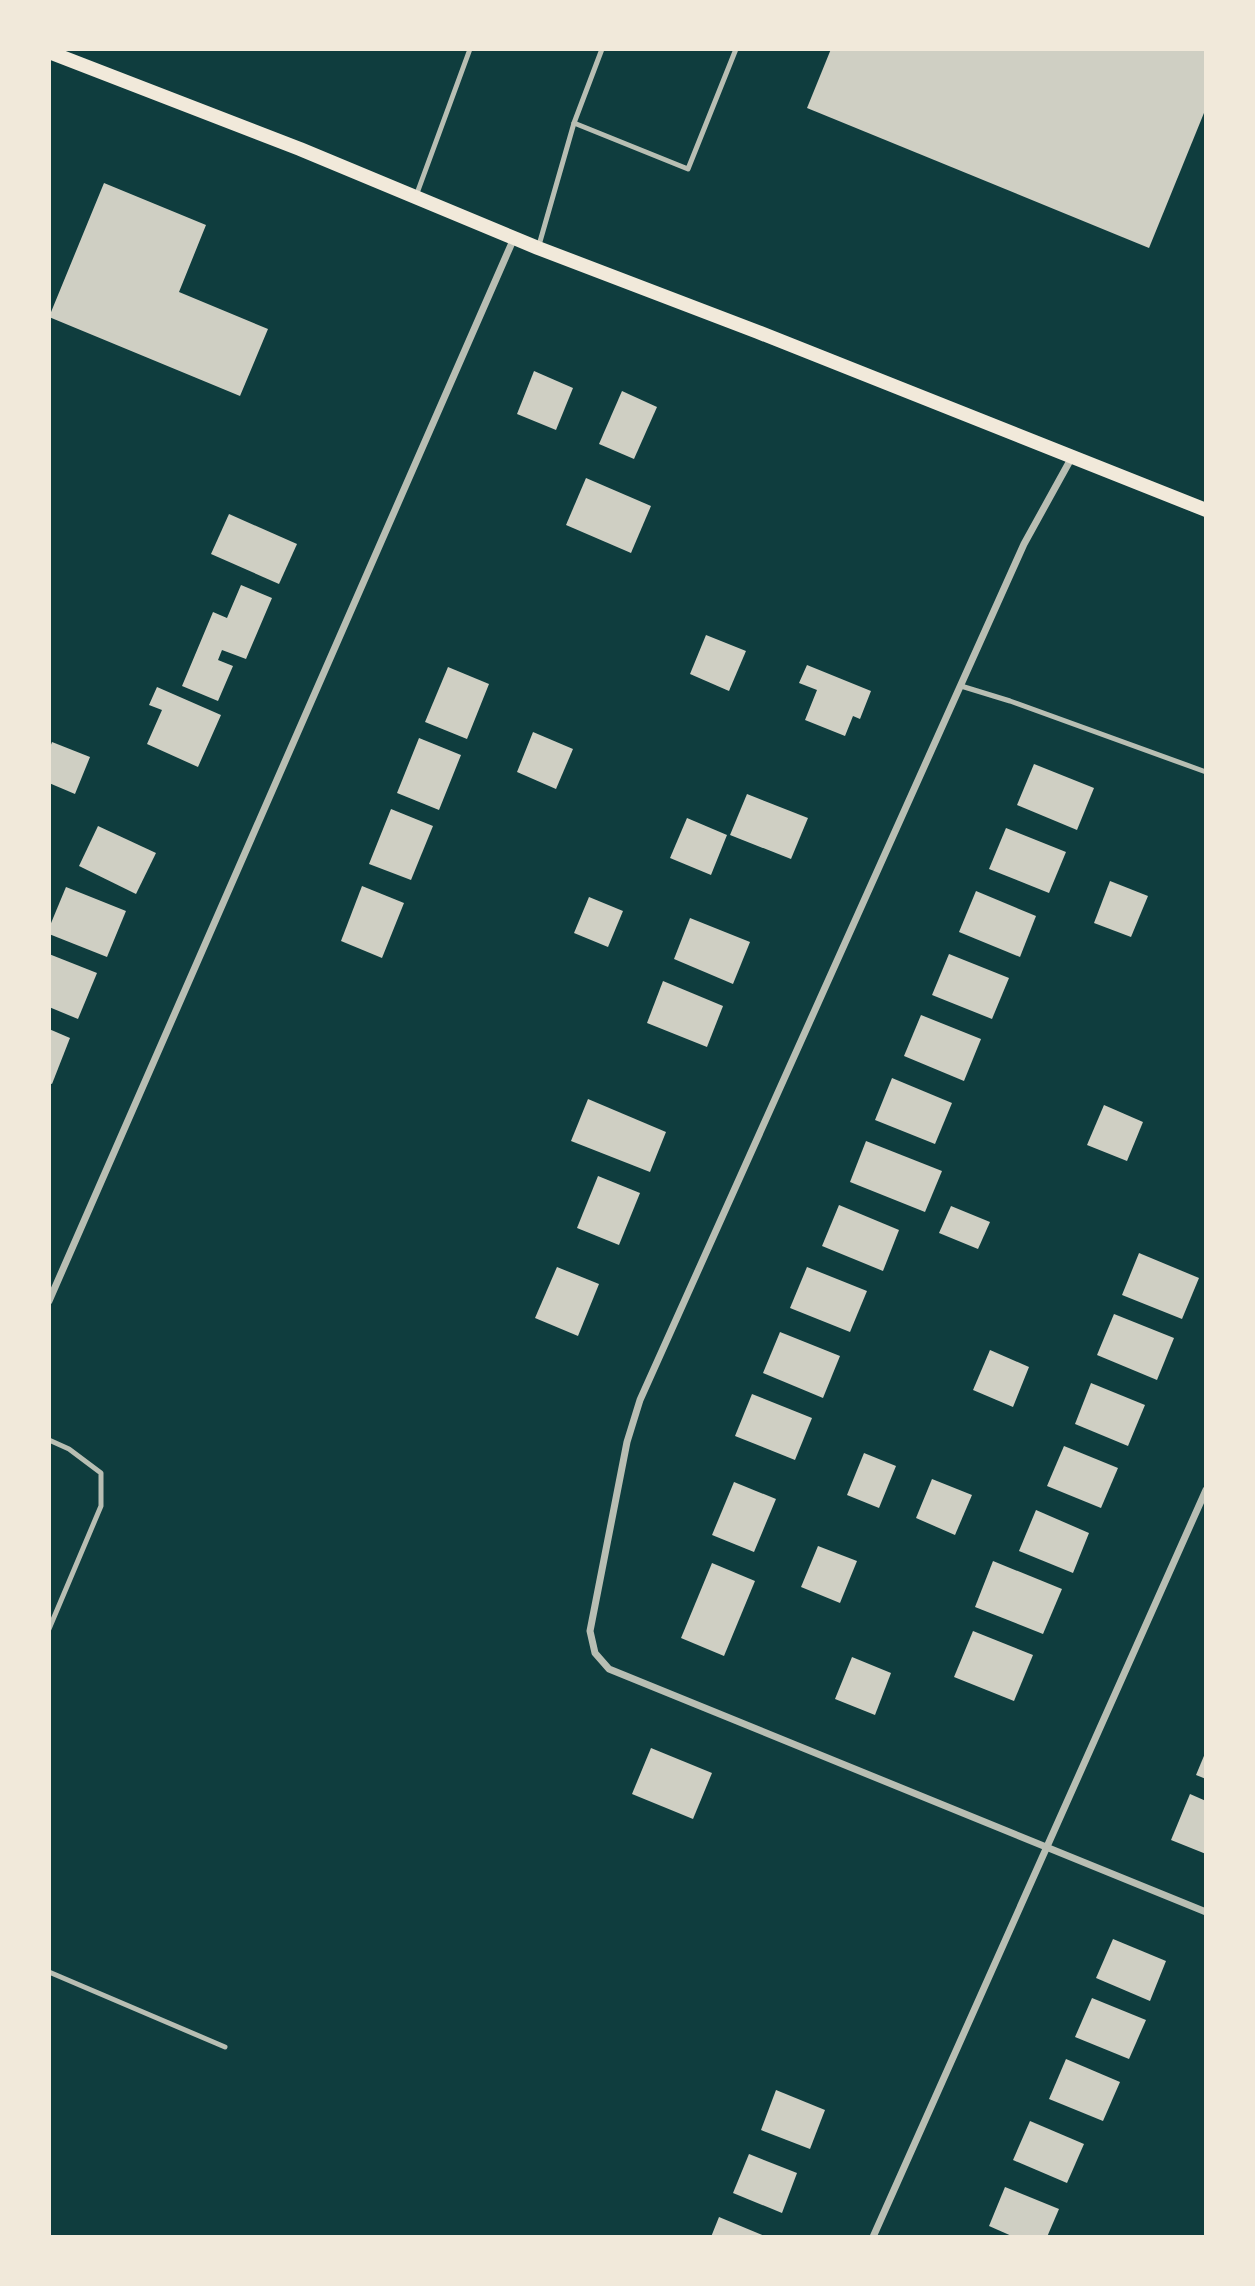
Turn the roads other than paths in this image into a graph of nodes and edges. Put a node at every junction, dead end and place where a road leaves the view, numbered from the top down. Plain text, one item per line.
1 (470, 49) edge
2 (603, 49) edge
3 (736, 49) edge
4 (49, 52) edge
5 (574, 123) junction
6 (415, 196) junction
7 (515, 237) junction
8 (538, 248) junction
9 (1073, 456) junction
10 (1206, 510) edge
11 (961, 686) junction
12 (1206, 772) edge
13 (49, 1301) edge
14 (49, 1440) edge
15 (1206, 1490) edge
16 (49, 1629) edge
17 (1047, 1848) junction
18 (1206, 1912) edge
19 (49, 1972) edge
20 (225, 2047) dead end
21 (873, 2237) edge

1 - 6 lane
2 - 5 lane
3 - 5 lane
4 - 6 main road
5 - 8 lane
6 - 7 main road
7 - 8 main road
7 - 13 street
8 - 9 main road
9 - 10 main road
9 - 11 street
11 - 12 lane
11 - 17 street
14 - 16 lane
15 - 17 street
17 - 18 street
17 - 21 street
19 - 20 lane

